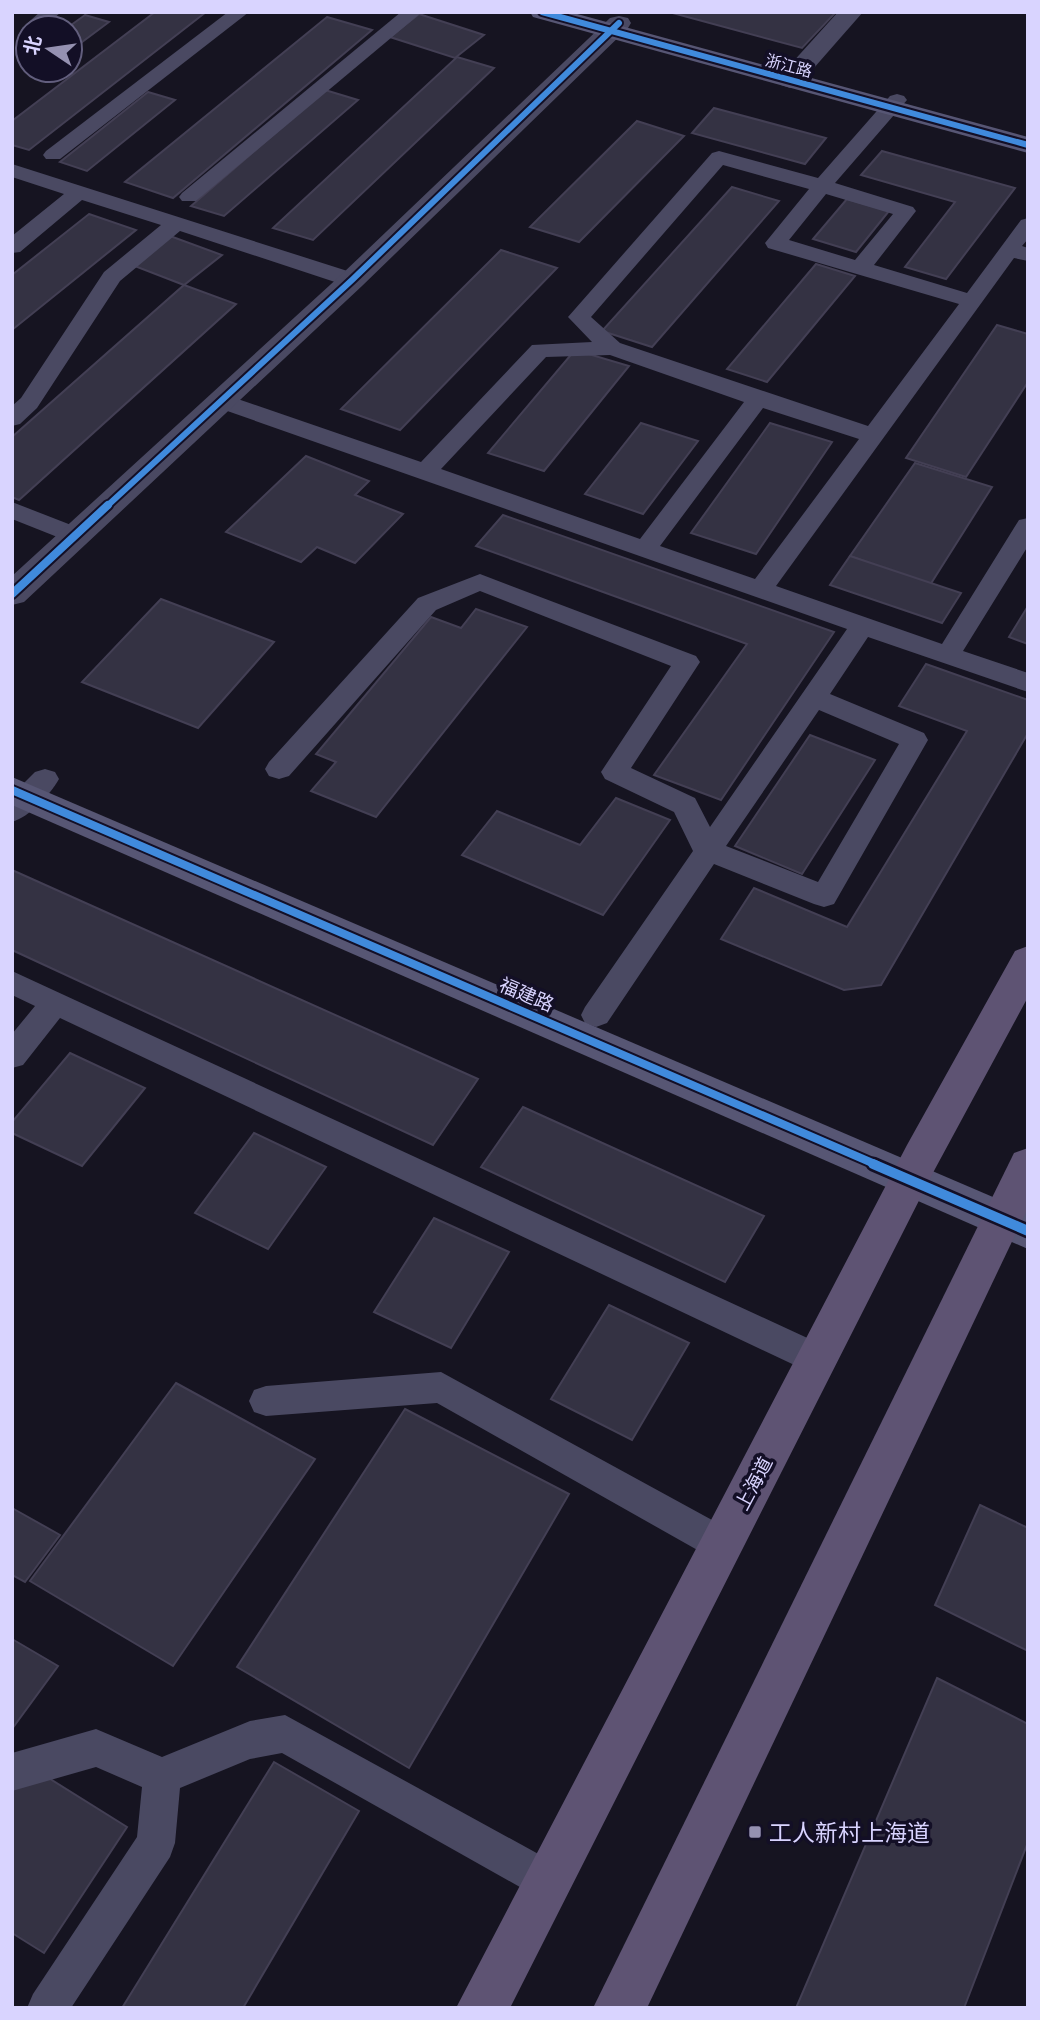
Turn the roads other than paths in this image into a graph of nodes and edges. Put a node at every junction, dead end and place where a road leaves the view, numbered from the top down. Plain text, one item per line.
1 (240, 12) edge
2 (413, 12) edge
3 (542, 12) edge
4 (577, 12) edge
5 (851, 12) edge
6 (615, 27) junction
7 (793, 76) junction
8 (894, 104) junction
9 (1028, 135) edge
10 (1028, 145) edge
11 (52, 155) dead end
12 (12, 170) edge
13 (822, 186) junction
14 (79, 192) junction
15 (189, 197) dead end
16 (177, 223) junction
17 (1028, 224) edge
18 (12, 247) edge
19 (1018, 252) edge
20 (860, 268) junction
21 (352, 280) junction
22 (972, 301) junction
23 (612, 348) junction
24 (758, 399) junction
25 (221, 401) junction
26 (12, 419) edge
27 (874, 436) junction
28 (425, 472) junction
29 (12, 510) edge
30 (1028, 526) edge
31 (75, 536) junction
32 (645, 549) junction
33 (761, 589) junction
34 (12, 594) edge
35 (863, 625) junction
36 (948, 654) junction
37 (1028, 683) edge
38 (813, 697) junction
39 (279, 769) dead end
40 (22, 788) edge
41 (707, 850) junction
42 (1028, 961) edge
43 (12, 982) edge
44 (55, 1002) junction
45 (596, 1014) junction
46 (12, 1056) edge
47 (916, 1168) junction
48 (1019, 1203) edge
49 (817, 1359) junction
50 (266, 1401) dead end
51 (721, 1544) junction
52 (12, 1772) edge
53 (162, 1776) junction
54 (548, 1881) junction
55 (47, 2008) edge
56 (482, 2008) edge
57 (619, 2008) edge

1 - 11 lane
2 - 15 lane
3 - 6 street, 浙江路
4 - 6 street, 浙江路
5 - 7 street
6 - 7 street, 浙江路
6 - 21 street
7 - 8 street, 浙江路
8 - 9 street, 浙江路
8 - 10 street, 浙江路
8 - 13 lane
12 - 14 lane
13 - 20 lane
13 - 20 lane
13 - 23 lane
14 - 16 lane
14 - 18 lane
16 - 21 lane
16 - 26 lane
17 - 19 lane
19 - 22 lane
20 - 22 lane
21 - 25 street
22 - 27 lane
23 - 24 lane
23 - 28 lane
24 - 27 lane
24 - 32 lane
25 - 28 lane
25 - 31 street
27 - 33 lane
28 - 32 lane
29 - 31 lane
30 - 36 lane
31 - 34 street
32 - 33 lane
33 - 35 lane
35 - 36 lane
35 - 38 lane
36 - 37 lane
38 - 41 lane
38 - 41 lane
39 - 41 lane
40 - 45 street, 福建路
40 - 47 street, 福建路
41 - 45 lane
42 - 47 main road, 上海道
43 - 44 lane
44 - 46 lane
44 - 49 lane
45 - 47 street, 福建路
47 - 48 street, 福建路
47 - 49 main road, 上海道
48 - 57 main road
49 - 51 main road, 上海道
50 - 51 lane
51 - 54 main road, 上海道
52 - 53 lane
53 - 54 lane
53 - 55 lane
54 - 56 main road, 上海道

